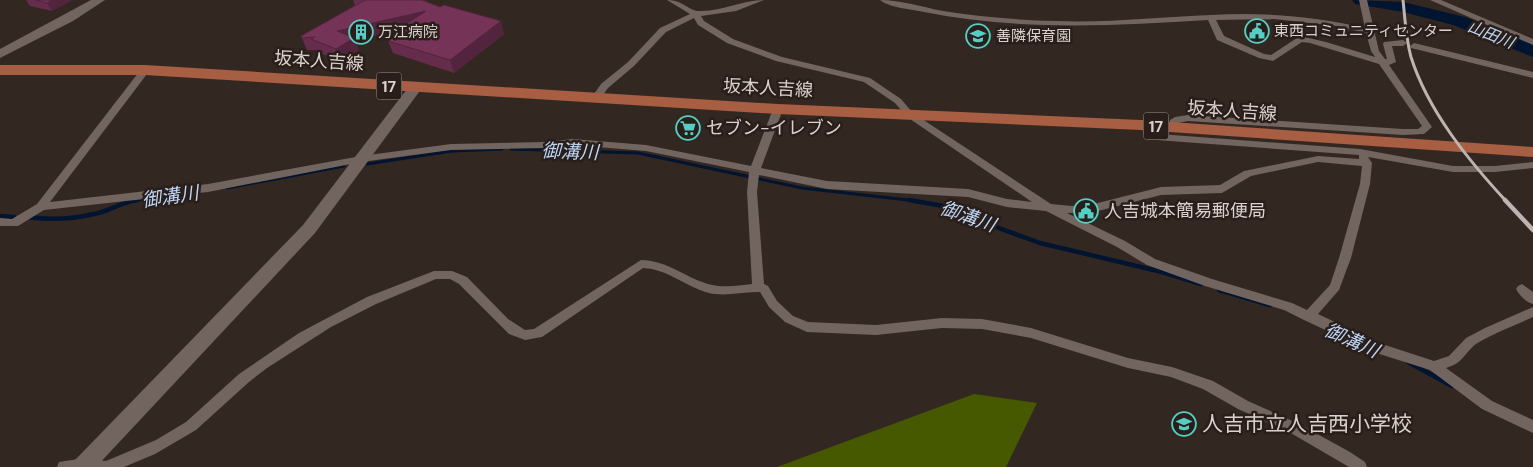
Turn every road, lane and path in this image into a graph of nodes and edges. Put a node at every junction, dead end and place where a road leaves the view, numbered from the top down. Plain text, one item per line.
1 (99, 0) edge
2 (671, 0) edge
3 (760, 0) edge
4 (884, 0) edge
5 (1363, 0) edge
6 (1439, 1) edge
7 (696, 14) junction
8 (1211, 17) junction
9 (1369, 29) junction
10 (1533, 42) edge
11 (1403, 43) dead end
12 (1414, 46) dead end
13 (0, 54) edge
14 (1381, 62) junction
15 (0, 70) edge
16 (145, 70) junction
17 (1533, 75) edge
18 (415, 88) junction
19 (597, 97) junction
20 (778, 109) junction
21 (910, 115) junction
22 (1142, 125) junction
23 (1174, 127) junction
24 (1360, 152) junction
25 (1533, 152) edge
26 (361, 160) junction
27 (1367, 163) junction
28 (1533, 165) edge
29 (755, 169) junction
30 (42, 206) junction
31 (1048, 207) junction
32 (0, 222) edge
33 (758, 286) junction
34 (1522, 289) dead end
35 (1533, 299) edge
36 (1533, 312) edge
37 (1308, 317) junction
38 (1434, 366) junction
39 (1533, 427) edge
40 (84, 465) edge
41 (64, 467) edge
42 (106, 467) edge
43 (1360, 467) edge

1 - 13 street
2 - 7 street
3 - 7 street
4 - 8 street
5 - 9 street
6 - 10 street
7 - 19 street
7 - 21 street
8 - 9 street
8 - 14 street
9 - 14 street
11 - 14 street
12 - 17 street
14 - 23 street
15 - 16 main road, 坂本人吉線 / 17
16 - 18 main road, 坂本人吉線 / 17
16 - 30 street
18 - 19 main road, 坂本人吉線 / 17
18 - 26 street
19 - 20 main road, 坂本人吉線 / 17
20 - 21 main road, 坂本人吉線 / 17
20 - 29 street
21 - 22 main road, 坂本人吉線 / 17
21 - 31 street
22 - 23 main road, 坂本人吉線 / 17
22 - 24 street
23 - 25 main road, 坂本人吉線 / 17
24 - 27 street
24 - 28 street
26 - 29 street
26 - 30 street
26 - 40 street
27 - 31 street
27 - 37 street
29 - 31 street
29 - 33 street
30 - 32 street
31 - 37 street
33 - 42 street
33 - 43 street
34 - 35 street
36 - 38 street
37 - 38 street
38 - 39 street
40 - 41 street
40 - 42 street

